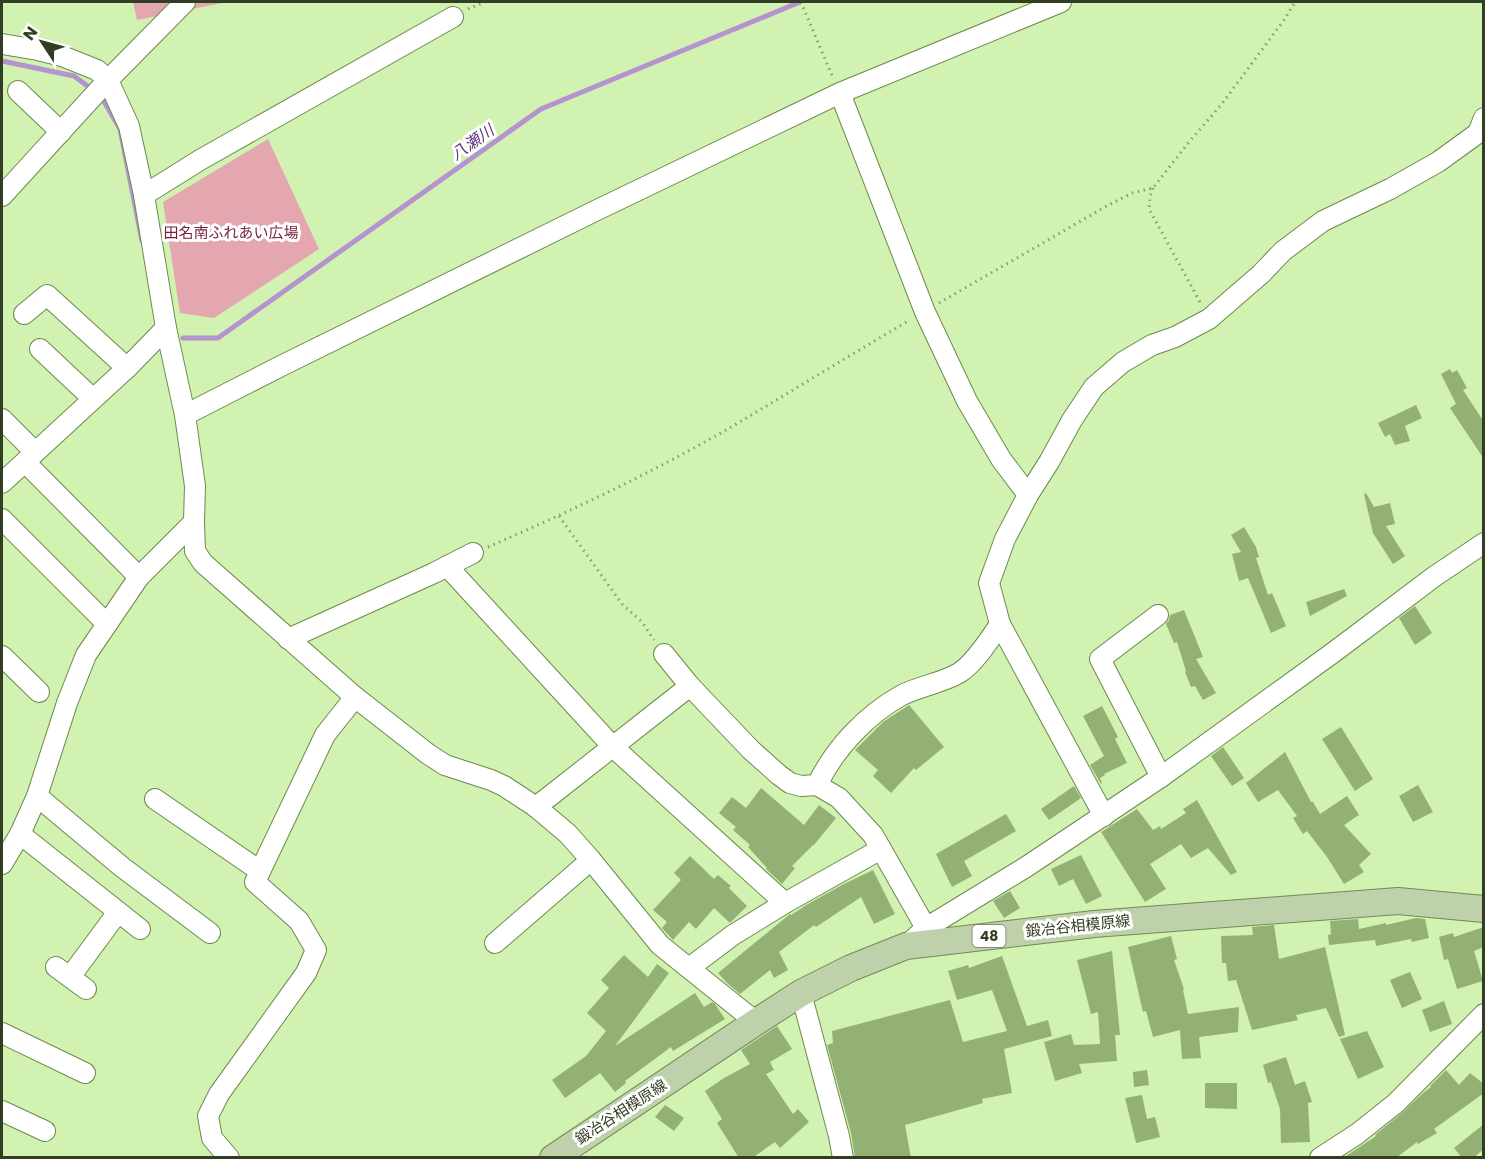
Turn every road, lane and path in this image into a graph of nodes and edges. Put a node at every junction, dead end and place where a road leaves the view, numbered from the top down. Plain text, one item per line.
1 (185, 2) edge
2 (801, 2) edge
3 (1061, 2) edge
4 (1294, 2) edge
5 (453, 17) dead end
6 (2, 44) edge
7 (107, 82) junction
8 (18, 91) dead end
9 (840, 93) junction
10 (1484, 118) edge
11 (61, 132) junction
12 (5, 186) edge
13 (1153, 188) junction
14 (144, 195) junction
15 (925, 312) junction
16 (24, 315) dead end
17 (1209, 319) junction
18 (166, 328) junction
19 (40, 349) dead end
20 (127, 368) junction
21 (92, 398) junction
22 (185, 415) junction
23 (2, 419) edge
24 (30, 457) junction
25 (2, 483) edge
26 (1028, 495) junction
27 (559, 516) junction
28 (2, 519) edge
29 (194, 522) junction
30 (1484, 543) edge
31 (473, 554) joint
32 (447, 566) junction
33 (139, 577) junction
34 (1158, 615) dead end
35 (106, 624) junction
36 (1000, 624) junction
37 (288, 639) junction
38 (664, 654) joint
39 (2, 656) edge
40 (690, 686) junction
41 (39, 692) dead end
42 (355, 697) junction
43 (613, 747) junction
44 (1161, 777) junction
45 (817, 785) junction
46 (37, 796) junction
47 (155, 799) dead end
48 (536, 807) junction
49 (1104, 816) junction
50 (21, 834) junction
51 (881, 849) junction
52 (591, 860) junction
53 (2, 864) edge
54 (260, 871) junction
55 (785, 903) junction
56 (1484, 909) edge
57 (118, 912) junction
58 (926, 928) junction
59 (140, 929) dead end
60 (210, 933) dead end
61 (495, 943) dead end
62 (906, 946) junction
63 (689, 968) junction
64 (71, 977) dead end
65 (801, 993) junction
66 (1484, 1014) edge
67 (756, 1022) junction
68 (2, 1033) edge
69 (85, 1073) dead end
70 (2, 1111) edge
71 (45, 1131) dead end
72 (229, 1158) edge
73 (552, 1158) edge
74 (843, 1158) edge
75 (1320, 1158) edge

1 - 7 street
2 - 9 path
3 - 9 street
4 - 13 path
5 - 14 street
6 - 7 street
7 - 11 street
7 - 14 street
8 - 11 street
9 - 15 street
9 - 22 street
10 - 17 street
11 - 12 street
13 - 15 path
13 - 17 path
14 - 18 street
15 - 26 street
15 - 27 path
16 - 20 street
17 - 26 street
18 - 20 street
18 - 22 street
19 - 21 street
20 - 21 street
21 - 24 street
22 - 29 street
23 - 24 street
24 - 25 street
24 - 33 street
26 - 36 street
27 - 31 path
27 - 38 path
28 - 35 street
29 - 33 street
29 - 37 street
30 - 44 street
31 - 32 street
32 - 37 street
32 - 43 street
33 - 35 street
34 - 44 street
35 - 46 street
36 - 45 street
36 - 49 street
37 - 42 street
38 - 40 street
39 - 41 street
40 - 43 street
40 - 45 street
42 - 48 street
42 - 54 street
43 - 48 street
43 - 55 street
44 - 49 street
45 - 51 street
46 - 50 street
46 - 60 street
47 - 54 street
48 - 52 street
49 - 58 street
50 - 53 street
50 - 57 street
51 - 55 street
51 - 58 street
52 - 61 street
52 - 63 street
54 - 72 street
55 - 63 street
56 - 62 main road, 鍛冶谷相模原線 / 48
57 - 59 street
57 - 64 street
58 - 62 street
62 - 65 main road, 鍛冶谷相模原線 / 48
63 - 67 street
65 - 67 main road, 鍛冶谷相模原線 / 48
65 - 74 street
66 - 75 street
67 - 73 main road, 鍛冶谷相模原線 / 48
68 - 69 street
70 - 71 street

